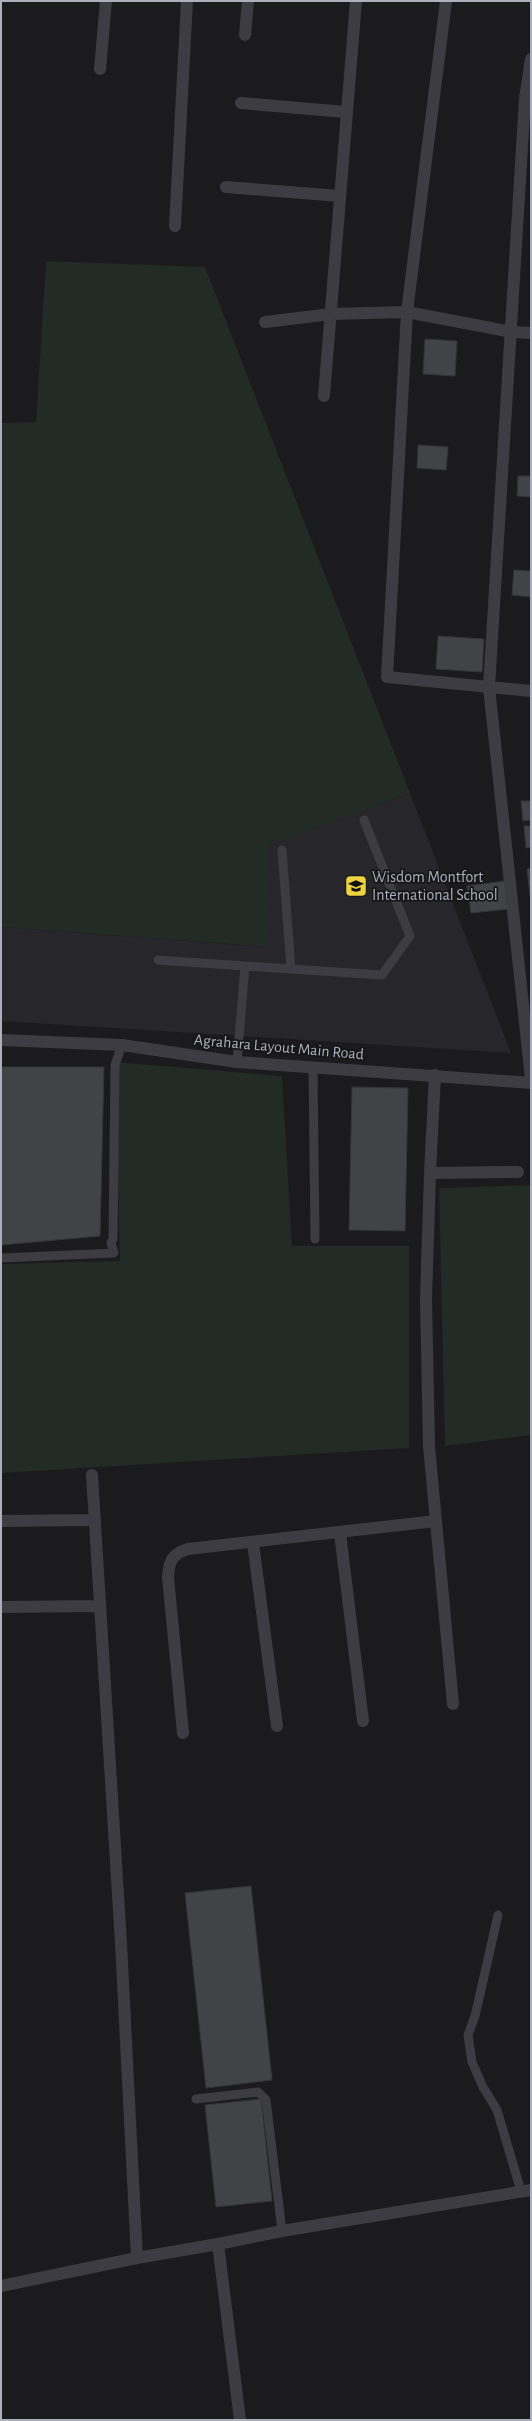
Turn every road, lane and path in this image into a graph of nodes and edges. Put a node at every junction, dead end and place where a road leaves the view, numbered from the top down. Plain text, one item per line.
1 (106, 1) edge
2 (188, 1) edge
3 (248, 1) edge
4 (356, 1) edge
5 (446, 1) edge
6 (245, 35) dead end
7 (531, 59) edge
8 (100, 69) dead end
9 (241, 103) dead end
10 (345, 112) junction
11 (226, 187) dead end
12 (340, 196) junction
13 (175, 226) dead end
14 (408, 312) junction
15 (331, 314) junction
16 (265, 322) dead end
17 (512, 332) junction
18 (531, 333) edge
19 (324, 396) dead end
20 (490, 687) junction
21 (531, 691) edge
22 (364, 820) dead end
23 (282, 850) dead end
24 (158, 960) dead end
25 (245, 966) junction
26 (291, 969) junction
27 (1, 1040) edge
28 (122, 1045) junction
29 (237, 1062) junction
30 (313, 1067) junction
31 (435, 1075) junction
32 (531, 1079) edge
33 (531, 1083) edge
34 (518, 1172) dead end
35 (430, 1173) junction
36 (315, 1239) dead end
37 (1, 1258) edge
38 (92, 1475) dead end
39 (94, 1520) junction
40 (1, 1521) edge
41 (436, 1521) junction
42 (340, 1532) junction
43 (253, 1543) junction
44 (100, 1606) junction
45 (1, 1607) edge
46 (453, 1704) dead end
47 (362, 1721) dead end
48 (277, 1726) dead end
49 (183, 1732) dead end
50 (498, 1915) dead end
51 (196, 2100) dead end
52 (526, 2191) edge
53 (282, 2231) junction
54 (218, 2244) junction
55 (137, 2258) junction
56 (1, 2286) edge
57 (240, 2420) edge

1 - 8 street
2 - 13 street
3 - 6 street
4 - 10 street
5 - 14 street
7 - 17 street
9 - 10 street
10 - 12 street
11 - 12 street
12 - 15 street
14 - 15 street
14 - 17 street
14 - 20 street
15 - 16 street
15 - 19 street
17 - 18 street
17 - 20 street
20 - 21 street
20 - 32 street
22 - 26 lane
23 - 26 lane
24 - 25 lane
25 - 26 lane
25 - 29 lane
27 - 28 street, Agrahara Layout Main Road
28 - 29 street, Agrahara Layout Main Road
28 - 37 lane
29 - 30 street, Agrahara Layout Main Road
30 - 31 street, Agrahara Layout Main Road
30 - 36 lane
31 - 33 street, Agrahara Layout Main Road
31 - 35 street
34 - 35 street
35 - 41 street
38 - 39 street
39 - 40 street
39 - 44 street
41 - 42 street
41 - 46 street
42 - 43 street
42 - 47 street
43 - 48 street
43 - 49 street
44 - 45 street
44 - 55 street
50 - 52 lane
51 - 53 lane
52 - 53 street
53 - 54 street
54 - 55 street
54 - 57 street
55 - 56 street

